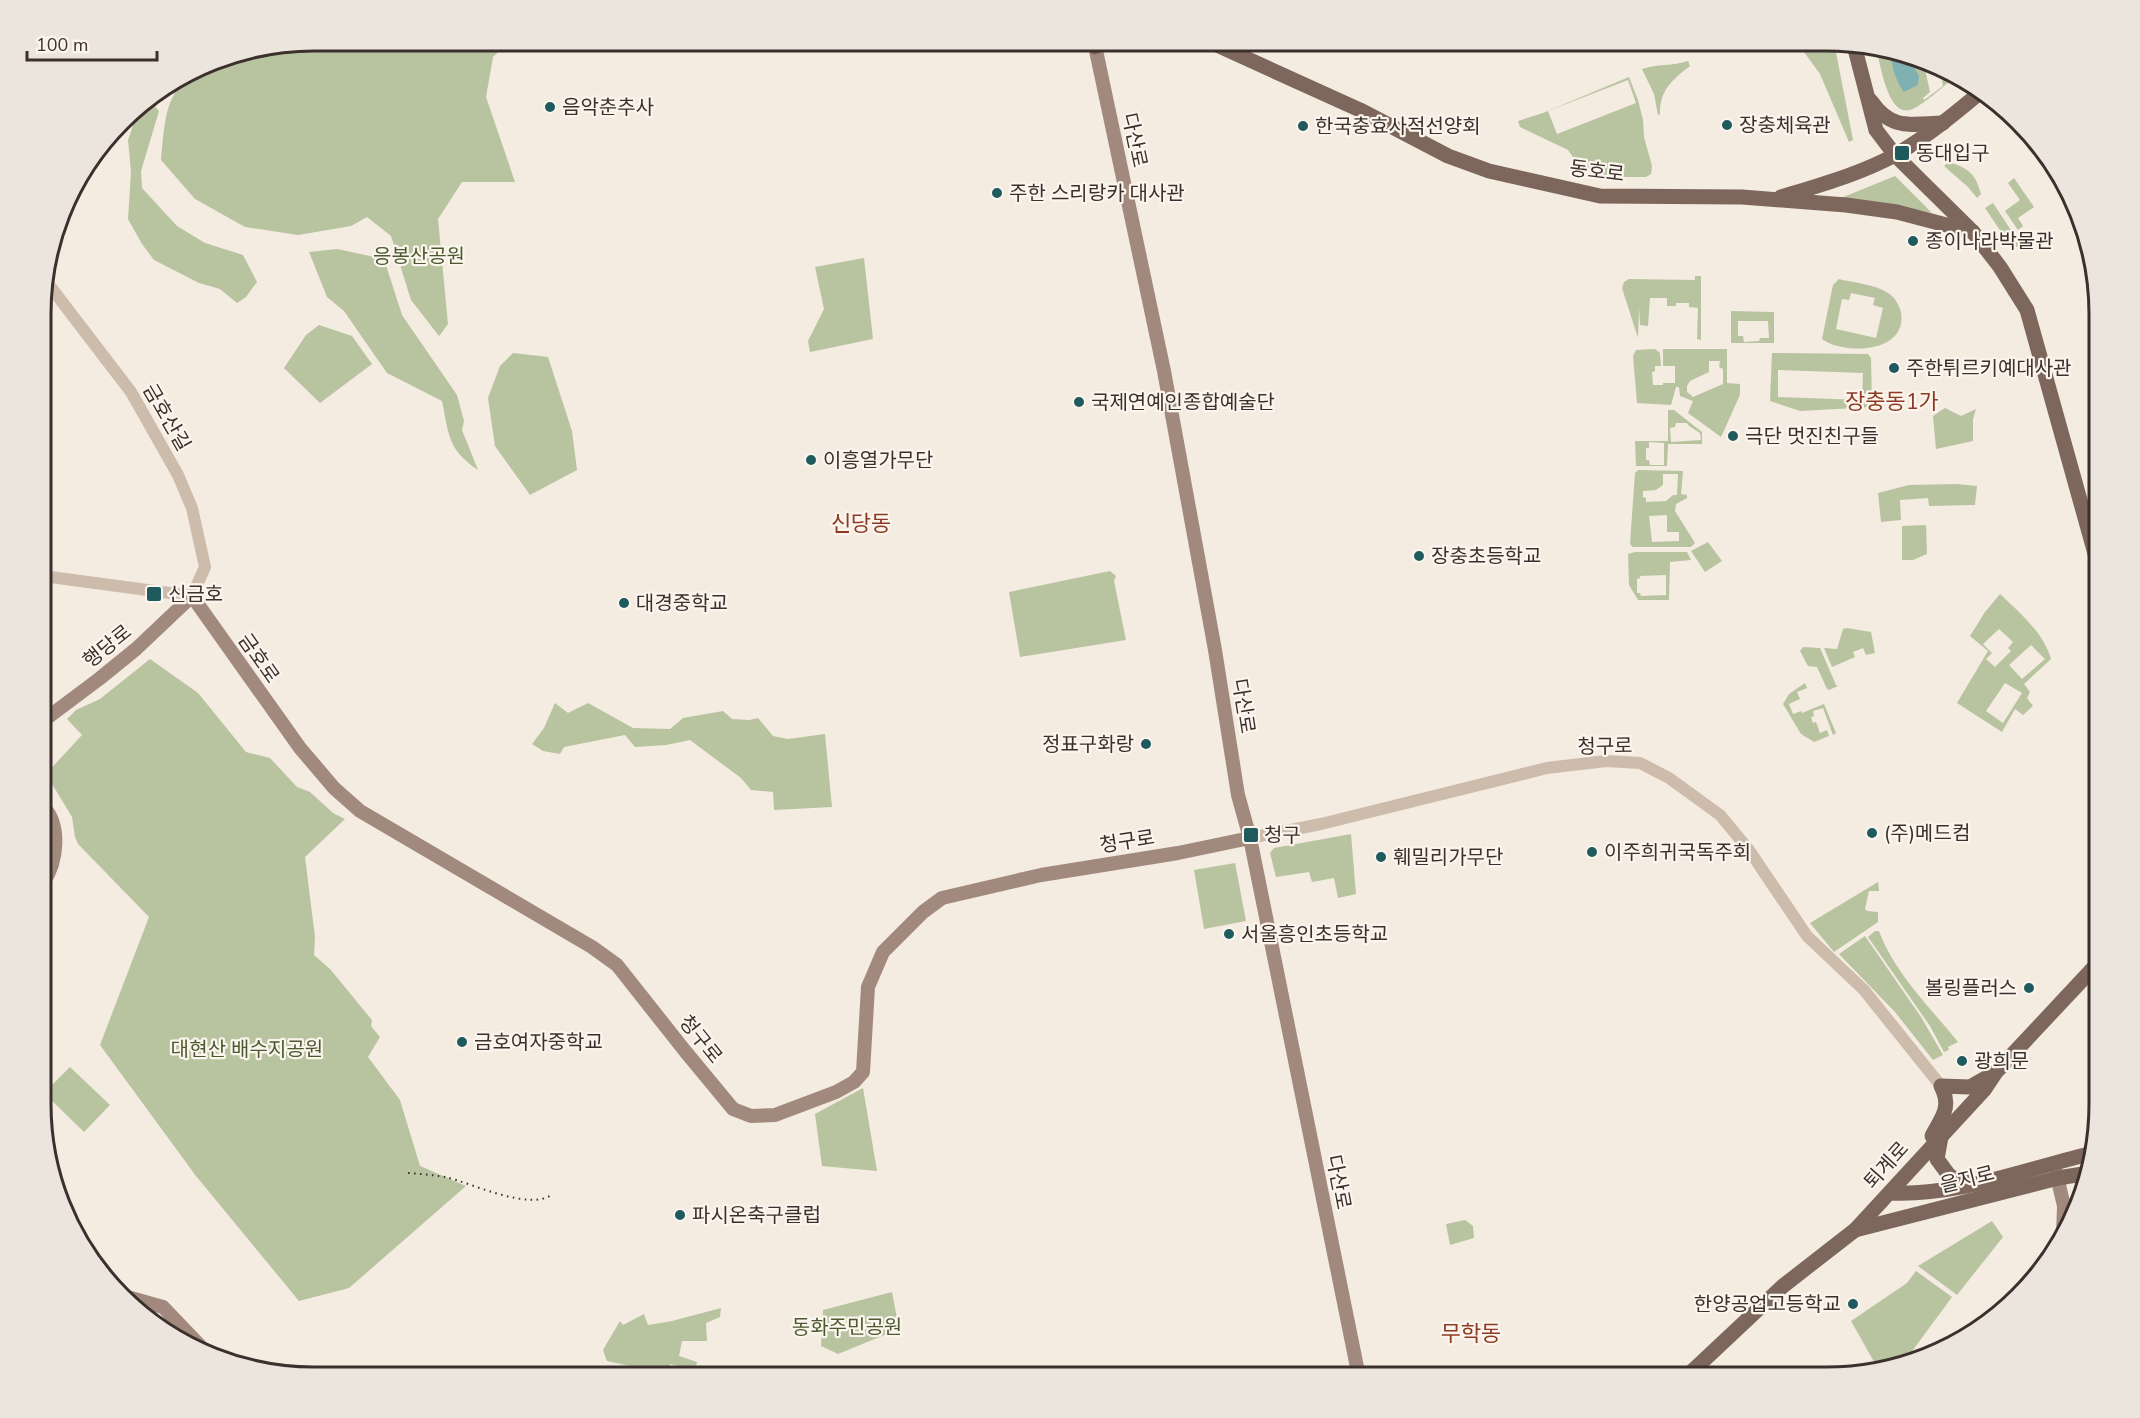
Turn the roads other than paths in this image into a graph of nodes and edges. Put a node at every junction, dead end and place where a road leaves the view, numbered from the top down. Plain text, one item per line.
1 (1098, 51) edge
2 (1232, 51) edge
3 (1856, 53) edge
4 (1867, 95) junction
5 (1974, 97) edge
6 (1945, 121) junction
7 (1895, 155) junction
8 (1776, 199) junction
9 (1973, 232) junction
10 (52, 289) edge
11 (2089, 532) edge
12 (51, 577) edge
13 (192, 596) junction
14 (51, 715) edge
15 (51, 819) edge
16 (1250, 838) junction
17 (407, 840) joint
18 (51, 863) edge
19 (2089, 973) edge
20 (1996, 1072) junction
21 (1941, 1086) junction
22 (1942, 1134) junction
23 (2083, 1157) edge
24 (1917, 1162) junction
25 (2056, 1170) junction
26 (2080, 1172) edge
27 (2003, 1177) junction
28 (1890, 1193) junction
29 (2065, 1215) edge
30 (1856, 1230) junction
31 (139, 1300) edge
32 (193, 1337) edge
33 (1357, 1367) edge
34 (1697, 1367) edge

1 - 16 main road, 다산로
2 - 8 main road, 동호로
3 - 4 main road
4 - 6 main road
4 - 7 main road
5 - 6 main road, 동호로
6 - 7 main road, 동호로
7 - 8 main road, 동호로
7 - 9 main road
8 - 9 main road
9 - 11 main road
10 - 13 street, 금호산길
12 - 13 street
13 - 14 main road, 행당로
13 - 17 main road, 금호로
15 - 18 main road
16 - 17 main road, 청구로
16 - 21 street, 청구로
16 - 33 main road, 다산로
19 - 20 main road, 퇴계로
20 - 21 main road
20 - 22 main road, 퇴계로
21 - 24 main road
22 - 24 main road, 퇴계로
22 - 27 main road
23 - 25 main road, 을지로
24 - 28 main road, 퇴계로
25 - 26 main road, 을지로
25 - 27 main road, 을지로
25 - 29 main road
25 - 30 main road, 을지로
27 - 28 main road, 을지로
28 - 30 main road, 퇴계로
30 - 34 main road, 퇴계로
31 - 32 main road

